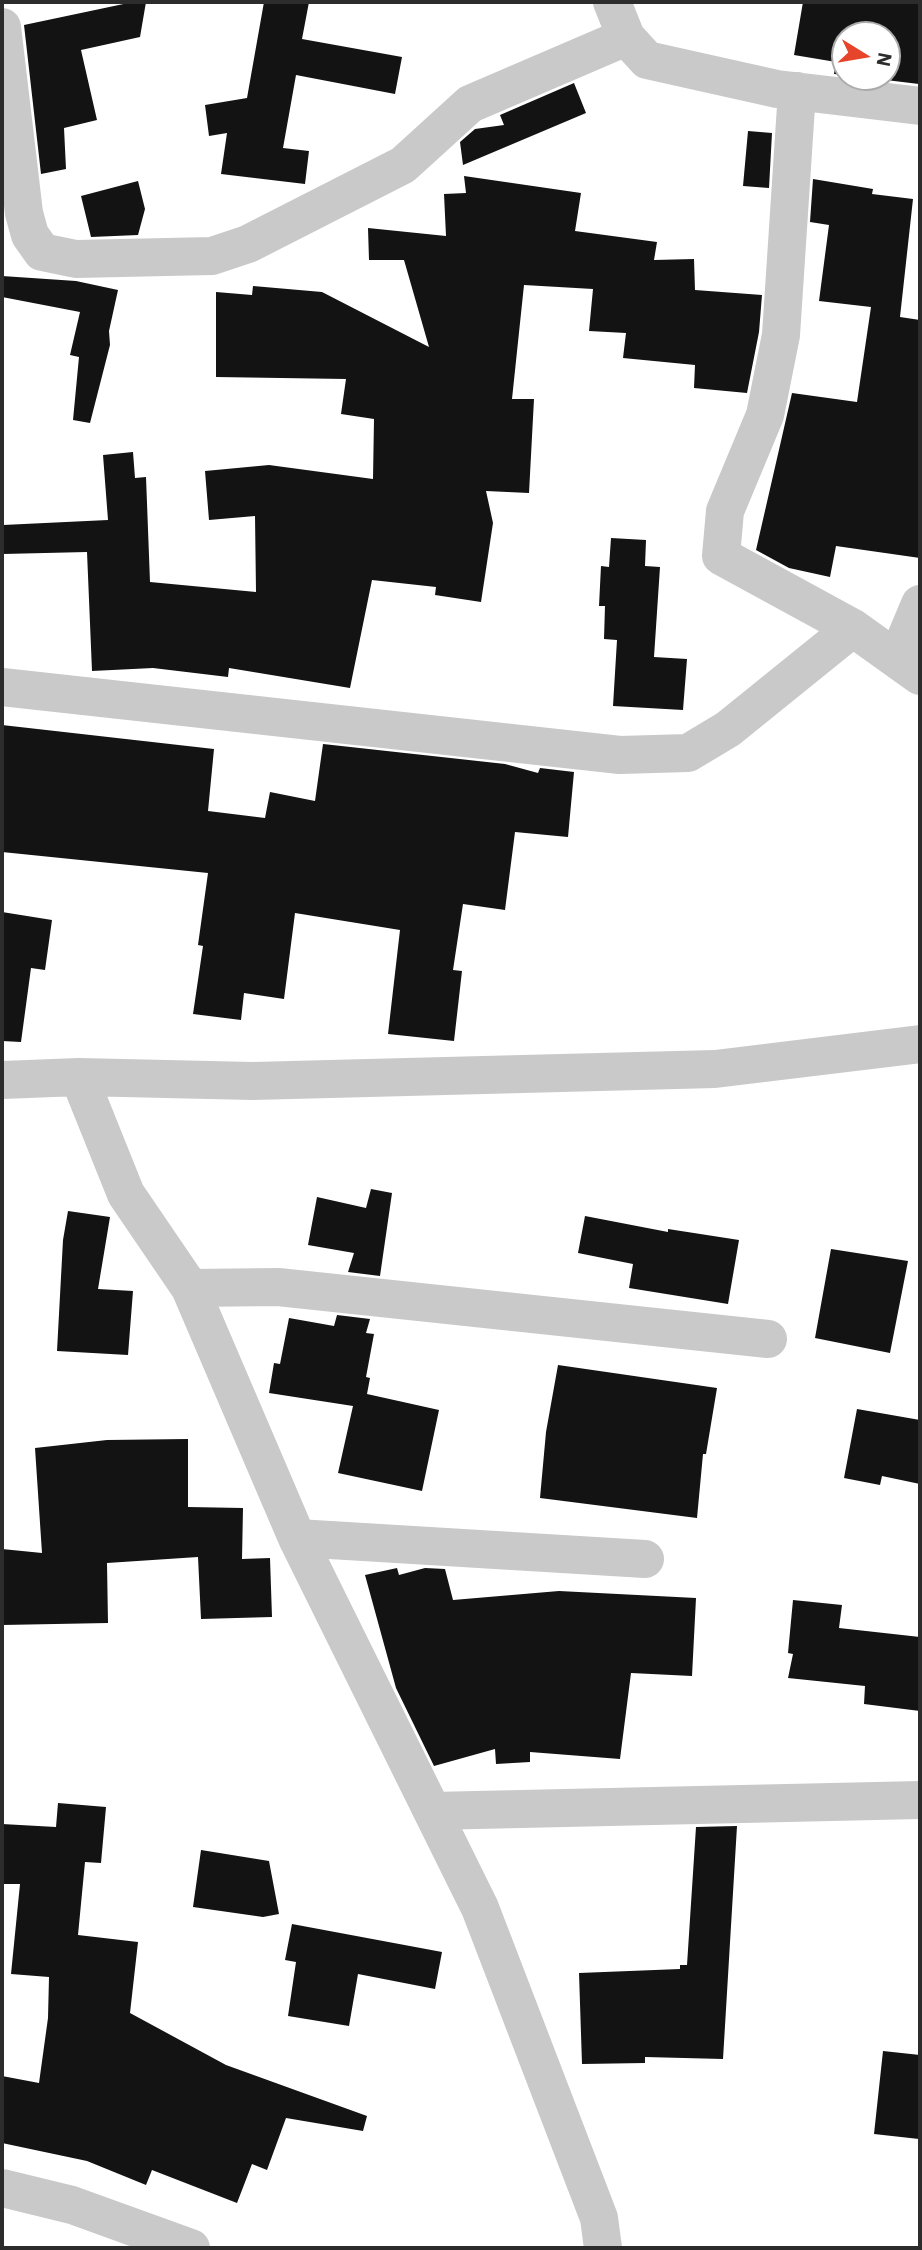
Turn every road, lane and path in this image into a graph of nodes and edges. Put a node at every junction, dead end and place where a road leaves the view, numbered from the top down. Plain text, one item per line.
1 (612, 2) edge
2 (2, 27) edge
3 (626, 37) junction
4 (797, 91) junction
5 (920, 106) edge
6 (920, 604) edge
7 (853, 628) junction
8 (909, 668) edge
9 (2, 687) edge
10 (920, 1044) edge
11 (79, 1077) junction
12 (2, 1080) edge
13 (190, 1289) junction
14 (768, 1339) dead end
15 (297, 1538) junction
16 (645, 1559) dead end
17 (920, 1800) edge
18 (432, 1811) junction
19 (2, 2188) edge
20 (191, 2248) edge
21 (603, 2248) edge

1 - 3 street
2 - 3 street
3 - 4 street
4 - 5 street
4 - 7 street
6 - 8 street
7 - 8 street
7 - 9 street
10 - 11 street
11 - 12 street
11 - 13 street
13 - 14 street
13 - 15 street
15 - 16 street
15 - 18 street
17 - 18 street
18 - 21 street
19 - 20 street

